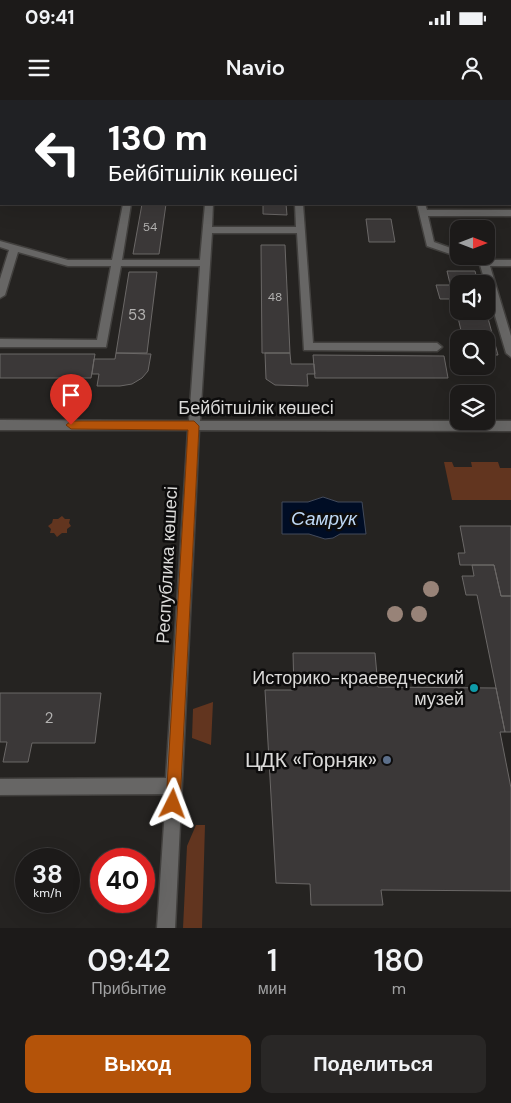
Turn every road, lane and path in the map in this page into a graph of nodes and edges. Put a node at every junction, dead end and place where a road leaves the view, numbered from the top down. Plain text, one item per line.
1 (126, 205) edge
2 (209, 205) edge
3 (299, 205) edge
4 (422, 208) edge
5 (511, 213) edge
6 (207, 230) junction
7 (301, 230) junction
8 (0, 244) edge
9 (14, 249) junction
10 (450, 251) edge
11 (205, 263) junction
12 (495, 263) edge
13 (511, 263) edge
14 (117, 264) junction
15 (485, 265) edge
16 (0, 295) edge
17 (0, 343) edge
18 (438, 346) dead end
19 (511, 353) edge
20 (0, 425) edge
21 (194, 426) junction
22 (511, 426) edge
23 (174, 786) junction
24 (0, 787) edge
25 (166, 928) edge

1 - 14 street
2 - 6 street, Республика көшесі
3 - 7 street
4 - 5 street
4 - 10 street
6 - 7 street
6 - 11 street, Республика көшесі
7 - 18 street
8 - 9 street
9 - 14 street
9 - 16 street
11 - 14 street
11 - 21 street, Республика көшесі
12 - 13 street
14 - 17 street
15 - 19 street
20 - 21 street, Бейбітшілік көшесі
21 - 22 street, Бейбітшілік көшесі
21 - 23 street, Республика көшесі
23 - 24 street
23 - 25 street, Республика көшесі

